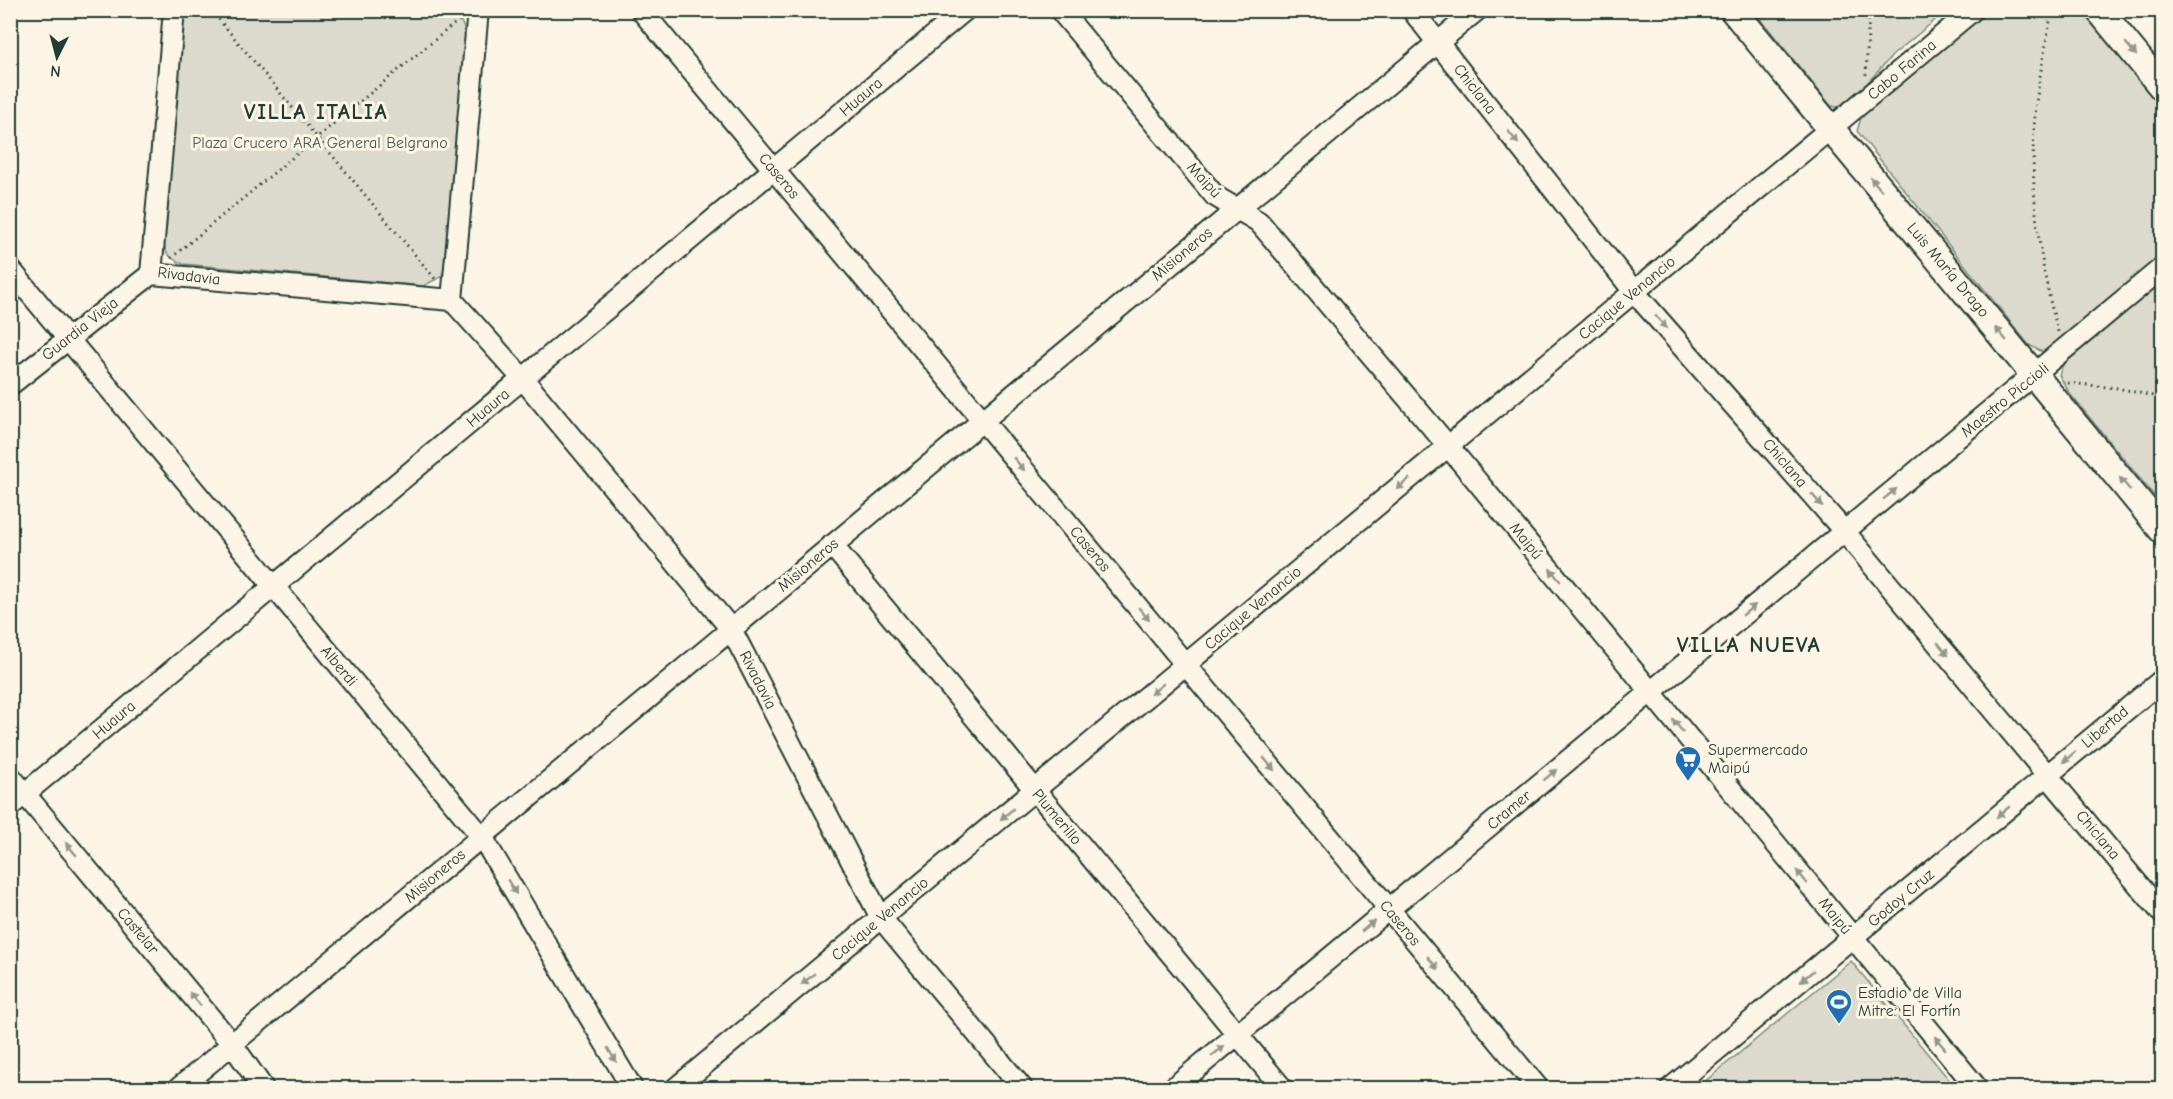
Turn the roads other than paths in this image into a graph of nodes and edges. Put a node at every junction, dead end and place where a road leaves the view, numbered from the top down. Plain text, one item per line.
1 (174, 10) edge
2 (641, 10) edge
3 (965, 10) edge
4 (1060, 10) edge
5 (1412, 10) edge
6 (1477, 10) edge
7 (1733, 10) edge
8 (1973, 10) edge
9 (2099, 10) edge
10 (470, 14) edge
11 (1438, 41) junction
12 (2163, 87) edge
13 (1831, 129) junction
14 (774, 170) junction
15 (1237, 208) junction
16 (2163, 268) edge
17 (10, 269) edge
18 (151, 274) junction
19 (1635, 292) junction
20 (452, 300) junction
21 (68, 338) junction
22 (2037, 378) junction
23 (523, 379) junction
24 (10, 385) edge
25 (982, 419) junction
26 (1448, 446) junction
27 (2163, 530) edge
28 (1845, 531) junction
29 (832, 545) junction
30 (274, 587) junction
31 (732, 629) junction
32 (1186, 664) junction
33 (2163, 680) edge
34 (1650, 692) junction
35 (2048, 775) junction
36 (10, 776) edge
37 (1035, 790) junction
38 (18, 800) edge
39 (482, 837) junction
40 (1389, 909) junction
41 (2163, 913) edge
42 (881, 918) junction
43 (1852, 938) junction
44 (1237, 1035) junction
45 (232, 1044) junction
46 (179, 1089) edge
47 (263, 1089) edge
48 (632, 1089) edge
49 (676, 1089) edge
50 (1022, 1089) edge
51 (1173, 1089) edge
52 (1282, 1089) edge
53 (1538, 1089) edge
54 (1671, 1089) edge
55 (1977, 1089) edge

1 - 18 street, Rivadavia
2 - 14 street, Caseros
3 - 14 street, Huaura
4 - 15 street, Maipú
5 - 11 street, Chiclana
6 - 11 street, Misioneros
7 - 13 main road, Luis María Drago
8 - 13 street, Cabo Farina
9 -> 12 main road
10 - 20 street
11 - 15 street, Misioneros
11 -> 19 street, Chiclana
13 - 19 street, Cacique Venancio
22 -> 13 main road, Luis María Drago
14 - 23 street, Huaura
14 - 25 street, Caseros
15 - 25 street, Misioneros
15 - 26 street, Maipú
16 - 22 street, Maestro Piccioli
17 - 21 street, Alberdi
18 - 20 street, Rivadavia
18 - 21 street, Guardia Vieja
19 - 26 street, Cacique Venancio
19 -> 28 street, Chiclana
20 - 23 street, Rivadavia
21 - 24 street, Guardia Vieja
21 - 30 street, Alberdi
27 -> 22 main road, Luis María Drago
28 -> 22 street, Maestro Piccioli
23 - 30 street, Huaura
23 - 31 street, Rivadavia
25 - 29 street, Misioneros
25 -> 32 street, Caseros
26 -> 32 street, Cacique Venancio
34 -> 26 street, Maipú
34 -> 28 street, Cramer
28 -> 35 street, Chiclana
29 - 31 street, Misioneros
29 - 37 street, Plumerillo
30 - 38 street, Huaura
30 - 39 street, Alberdi
31 - 39 street, Misioneros
31 - 42 street, Rivadavia
32 -> 37 street, Cacique Venancio
32 -> 40 street, Caseros
33 -> 35 street, Libertad
40 -> 34 street, Cramer
43 -> 34 street, Maipú
35 - 41 street, Chiclana
35 -> 43 street, Godoy Cruz
36 - 38 street, Castelar
37 -> 42 street, Cacique Venancio
37 - 44 street, Plumerillo
45 -> 38 street, Castelar
39 - 45 street, Misioneros
39 -> 48 street, Alberdi
44 -> 40 street, Cramer
40 -> 53 street, Caseros
42 -> 49 street, Cacique Venancio
42 - 50 street, Rivadavia
43 -> 54 street, Godoy Cruz
55 -> 43 street, Maipú
51 -> 44 street, Cramer
44 - 52 street, Plumerillo
45 - 46 street, Misioneros
45 - 47 street, Castelar

